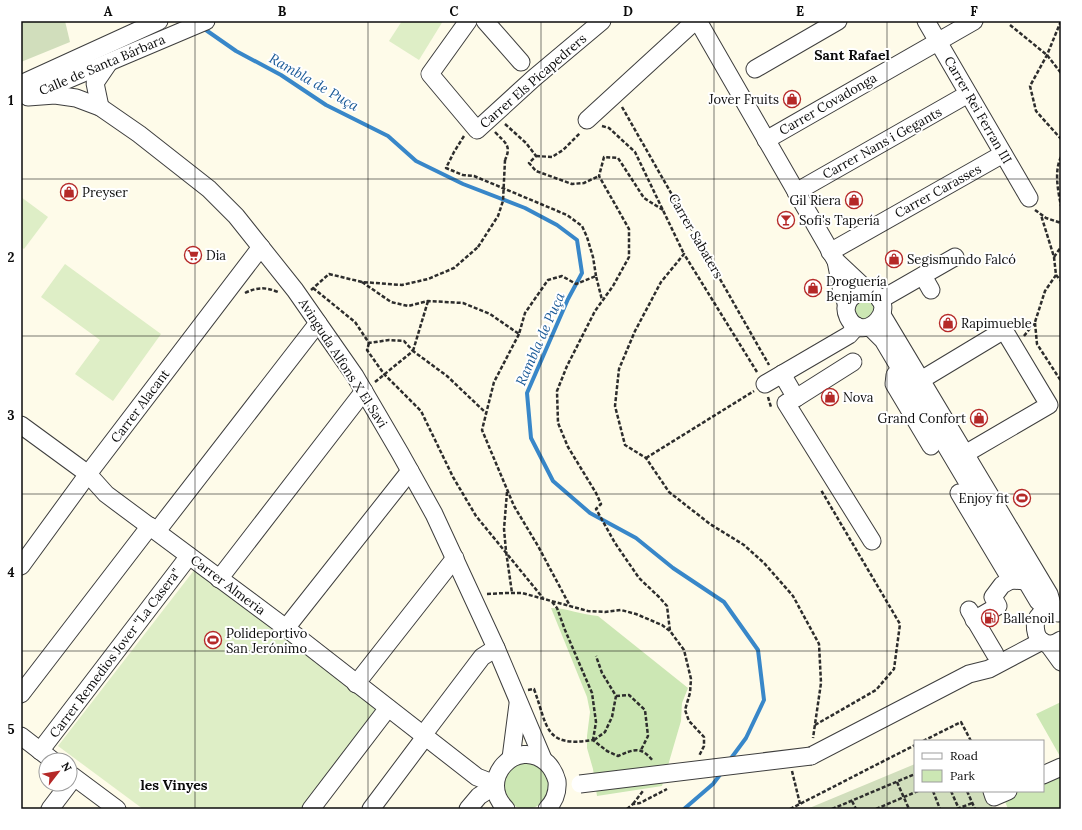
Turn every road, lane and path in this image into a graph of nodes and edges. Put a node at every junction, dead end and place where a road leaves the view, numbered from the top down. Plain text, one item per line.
1 (159, 21) edge
2 (206, 21) edge
3 (468, 21) edge
4 (485, 21) edge
5 (602, 21) edge
6 (695, 21) edge
7 (698, 21) edge
8 (838, 21) edge
9 (926, 21) edge
10 (974, 21) edge
11 (1061, 21) edge
12 (1010, 25) dead end
13 (938, 41) junction
14 (1047, 55) junction
15 (521, 62) dead end
16 (108, 64) junction
17 (754, 69) dead end
18 (1061, 73) edge
19 (23, 94) edge
20 (615, 94) junction
21 (968, 94) junction
22 (100, 107) junction
23 (485, 120) junction
24 (587, 120) junction
25 (1061, 139) edge
26 (766, 140) junction
27 (1003, 154) junction
28 (536, 156) junction
29 (1061, 157) edge
30 (599, 176) junction
31 (796, 192) junction
32 (1029, 198) joint
33 (1061, 206) edge
34 (663, 210) junction
35 (1041, 215) junction
36 (1061, 223) edge
37 (261, 247) junction
38 (1061, 247) edge
39 (684, 254) junction
40 (833, 256) junction
41 (955, 257) dead end
42 (1054, 257) junction
43 (1056, 275) junction
44 (596, 276) junction
45 (1061, 281) edge
46 (362, 282) junction
47 (243, 294) dead end
48 (299, 294) junction
49 (428, 301) junction
50 (602, 301) junction
51 (847, 305) junction
52 (873, 313) junction
53 (1035, 322) junction
54 (318, 323) junction
55 (519, 334) junction
56 (1022, 338) dead end
57 (368, 343) junction
58 (413, 351) junction
59 (853, 362) dead end
60 (384, 374) junction
61 (774, 379) junction
62 (921, 380) junction
63 (1061, 381) edge
64 (364, 391) junction
65 (796, 398) junction
66 (774, 410) dead end
67 (486, 413) junction
68 (21, 425) edge
69 (965, 454) junction
70 (646, 458) junction
71 (410, 471) junction
72 (88, 474) junction
73 (818, 485) dead end
74 (507, 491) junction
75 (153, 528) junction
76 (872, 541) dead end
77 (506, 551) junction
78 (24, 555) edge
79 (189, 556) junction
80 (455, 558) junction
81 (219, 579) junction
82 (1018, 581) junction
83 (512, 593) junction
84 (485, 595) dead end
85 (543, 598) junction
86 (552, 601) junction
87 (570, 606) junction
88 (1052, 612) edge
89 (286, 628) junction
90 (670, 631) junction
91 (1050, 642) edge
92 (496, 648) junction
93 (996, 654) junction
94 (596, 656) dead end
95 (1061, 662) edge
96 (969, 674) junction
97 (356, 684) junction
98 (21, 694) edge
99 (522, 695) junction
100 (616, 696) junction
101 (388, 708) junction
102 (815, 725) junction
103 (21, 736) edge
104 (424, 736) junction
105 (593, 740) junction
106 (925, 740) edge
107 (970, 740) edge
108 (914, 746) edge
109 (641, 750) junction
110 (42, 752) edge
111 (48, 752) edge
112 (700, 755) dead end
113 (811, 756) junction
114 (511, 758) junction
115 (789, 759) junction
116 (543, 760) junction
117 (655, 763) dead end
118 (1061, 767) edge
119 (914, 774) edge
120 (1044, 775) edge
121 (556, 776) junction
122 (477, 777) junction
123 (897, 782) junction
124 (78, 784) edge
125 (580, 784) junction
126 (495, 785) junction
127 (644, 789) dead end
128 (62, 792) edge
129 (916, 792) edge
130 (933, 792) edge
131 (951, 792) edge
132 (967, 792) edge
133 (904, 797) junction
134 (852, 801) junction
135 (551, 802) edge
136 (474, 803) edge
137 (972, 803) junction
138 (633, 804) dead end
139 (800, 804) junction
140 (50, 809) edge
141 (117, 809) edge
142 (312, 809) edge
143 (371, 809) edge
144 (506, 809) edge
145 (790, 809) edge
146 (832, 809) edge
147 (856, 809) edge
148 (876, 809) edge
149 (909, 809) edge
150 (940, 809) edge
151 (958, 809) edge
152 (975, 809) edge

1 - 19 street, Calle de Santa Bárbara
2 - 16 street, Calle de Santa Bárbara
3 - 23 street, Carrer Els Picapedrers
4 - 15 street
5 - 23 street, Carrer Els Picapedrers
6 - 20 street
7 - 26 street
8 - 17 street
9 - 13 street, Carrer Rei Ferran III
10 - 13 street, Carrer Covadonga
11 - 14 path
12 - 14 path
13 - 21 street, Carrer Rei Ferran III
13 - 26 street, Carrer Covadonga
14 - 18 path
14 - 25 path
16 - 19 street, Calle de Santa Bárbara
16 - 22 street
19 - 22 street, Avinguda Alfons X El Savi
20 - 24 street
20 - 61 path, Carrer Sabaters
21 - 27 street, Carrer Rei Ferran III
21 - 31 street, Carrer Nans i Gegants
22 - 37 street, Avinguda Alfons X El Savi
23 - 28 path
23 - 44 path
23 - 46 path, bridge
24 - 28 path
24 - 34 path
26 - 31 street
27 - 32 street, Carrer Rei Ferran III
27 - 40 street, Carrer Carasses
28 - 30 path
29 - 33 path
30 - 34 path
30 - 50 path
31 - 40 street
32 - 35 path
34 - 39 path
35 - 36 path
35 - 42 path
37 - 48 street, Avinguda Alfons X El Savi
37 - 72 street, Carrer Alacant
38 - 42 path
39 - 61 path
39 - 70 path
40 - 51 street
40 - 52 street
41 - 52 street
42 - 43 path
43 - 45 path
43 - 53 path
44 - 50 path
44 - 55 path
46 - 48 path
46 - 49 path
47 - 48 path
48 - 54 street, Avinguda Alfons X El Savi
48 - 57 path
49 - 55 path
49 - 58 path
50 - 90 path
51 - 52 street
51 - 52 street
52 - 61 street
52 - 62 street
52 - 82 street
53 - 56 path
53 - 63 path
54 - 64 street, Avinguda Alfons X El Savi
54 - 75 street
55 - 67 path
57 - 58 path
57 - 60 path
58 - 60 path
58 - 67 path
59 - 65 street
60 - 64 path
60 - 77 path
61 - 65 street
61 - 66 path
61 - 70 path
62 - 69 street
62 - 69 street
64 - 71 street, Avinguda Alfons X El Savi
64 - 81 street
65 - 76 street
67 - 74 path
68 - 72 street, Carrer Almeria
69 - 88 street
70 - 102 path
71 - 80 street, Avinguda Alfons X El Savi
71 - 89 street
72 - 75 street, Carrer Almeria
72 - 78 street, Carrer Alacant
73 - 102 path
74 - 77 path
74 - 87 path
75 - 79 street, Carrer Almeria
75 - 98 street
77 - 83 path
77 - 85 path
79 - 81 street, Carrer Almeria
79 - 111 street, Carrer Remedios Jover "La Casera"
80 - 92 street, Avinguda Alfons X El Savi
80 - 97 street
81 - 89 street, Carrer Almeria
82 - 88 street
82 - 93 street
83 - 84 path
83 - 85 path
85 - 86 path
86 - 87 path
86 - 105 path
87 - 90 path
88 - 91 street
89 - 97 street, Carrer Almeria
90 - 112 path
91 - 93 street
91 - 95 street
91 - 96 street
92 - 99 street, Avinguda Alfons X El Savi
92 - 104 street
93 - 96 street
94 - 100 path
96 - 113 street
97 - 101 street, Carrer Almeria
99 - 105 path
99 - 114 street, Avinguda Alfons X El Savi
99 - 116 street, Avinguda Alfons X El Savi
100 - 105 path
100 - 109 path
101 - 104 street, Carrer Almeria
101 - 142 street
102 - 113 path
103 - 110 street
104 - 122 street, Carrer Almeria
104 - 143 street
105 - 109 path
106 - 107 path
108 - 139 path
109 - 117 path
113 - 115 street, bridge
114 - 116 street
114 - 126 street
115 - 125 street, bridge
115 - 139 path
116 - 121 street, Avinguda Alfons X El Savi
118 - 120 street
119 - 123 path
121 - 125 street
121 - 135 street
122 - 126 street, Carrer Almeria
122 - 136 street
123 - 133 path
123 - 134 path
124 - 141 street
125 - 135 street
126 - 136 street
126 - 144 street
127 - 138 path
128 - 140 street
129 - 133 path
130 - 150 path
131 - 151 path
132 - 137 path
133 - 148 path
133 - 149 path
134 - 146 path
134 - 147 path
137 - 151 path
137 - 152 path
139 - 145 path

